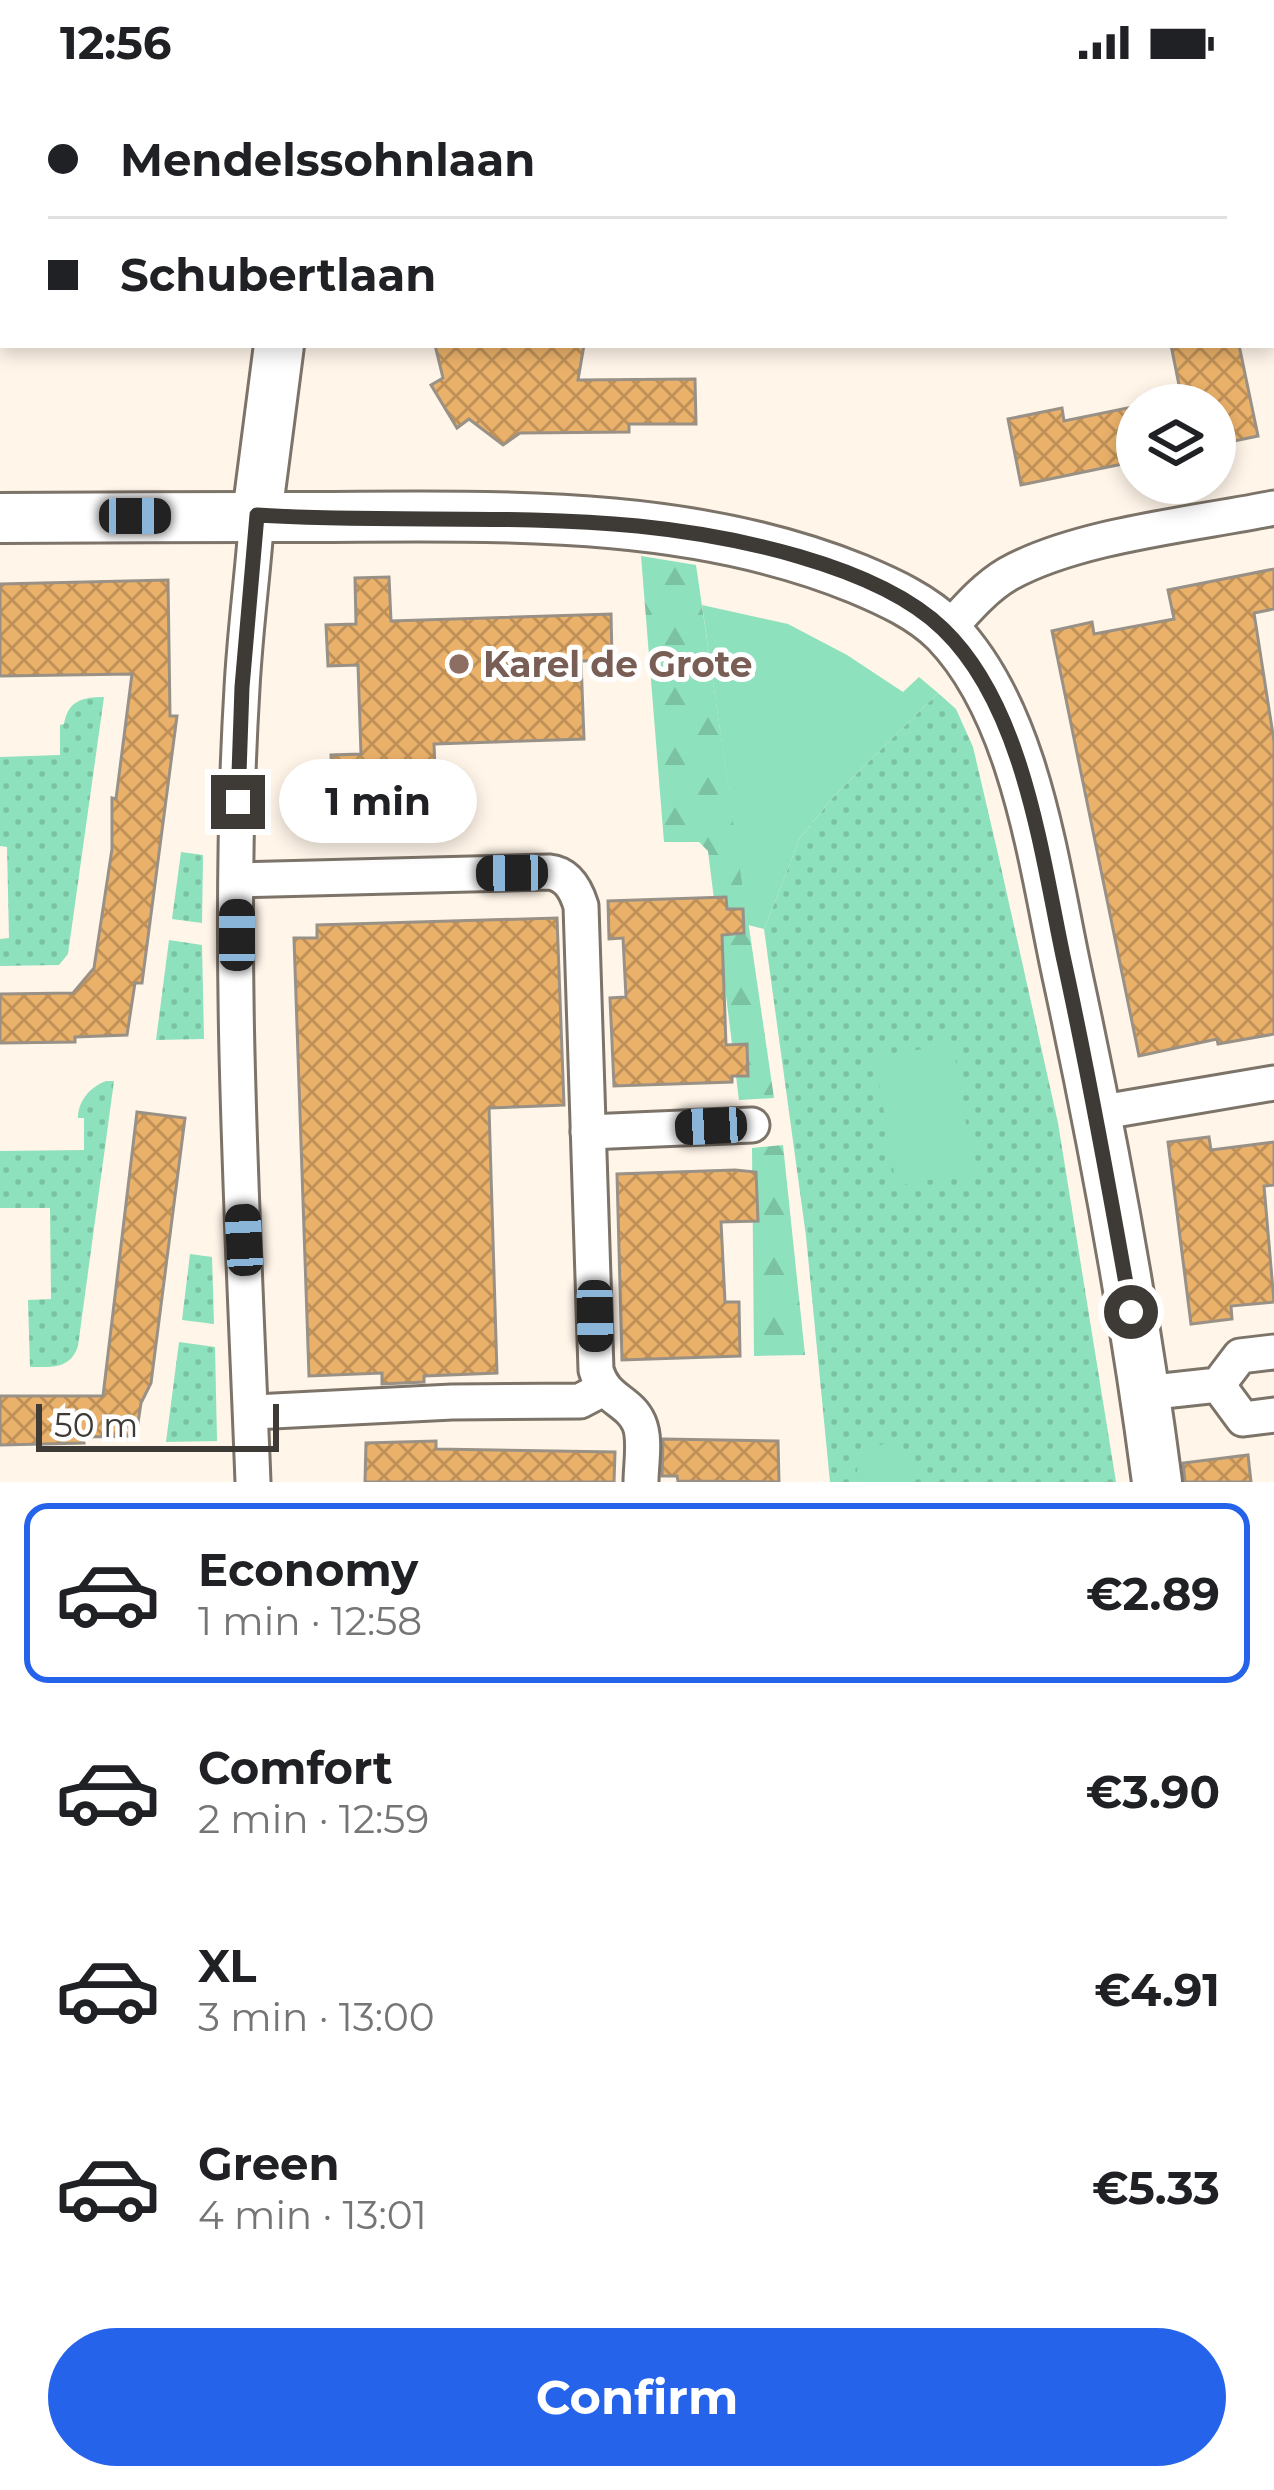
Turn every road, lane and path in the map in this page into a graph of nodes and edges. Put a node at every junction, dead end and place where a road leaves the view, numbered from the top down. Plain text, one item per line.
1 (280, 348) edge
2 (1274, 508) edge
3 (257, 515) junction
4 (0, 518) edge
5 (946, 632) junction
6 (237, 880) junction
7 (1274, 1083) edge
8 (1097, 1113) junction
9 (752, 1125) dead end
10 (588, 1132) junction
11 (1274, 1352) edge
12 (1218, 1385) junction
13 (603, 1389) junction
14 (1145, 1393) junction
15 (252, 1412) junction
16 (1274, 1415) edge
17 (253, 1482) edge
18 (641, 1482) edge
19 (1157, 1482) edge

1 - 3 street
2 - 5 street
3 - 4 street
3 - 5 street
3 - 6 street
5 - 8 street
6 - 10 street
6 - 15 street
7 - 8 street
8 - 14 street
9 - 10 street
10 - 13 street
11 - 12 street
12 - 14 street
12 - 16 street
13 - 15 street
13 - 18 street
14 - 19 street
15 - 17 street

